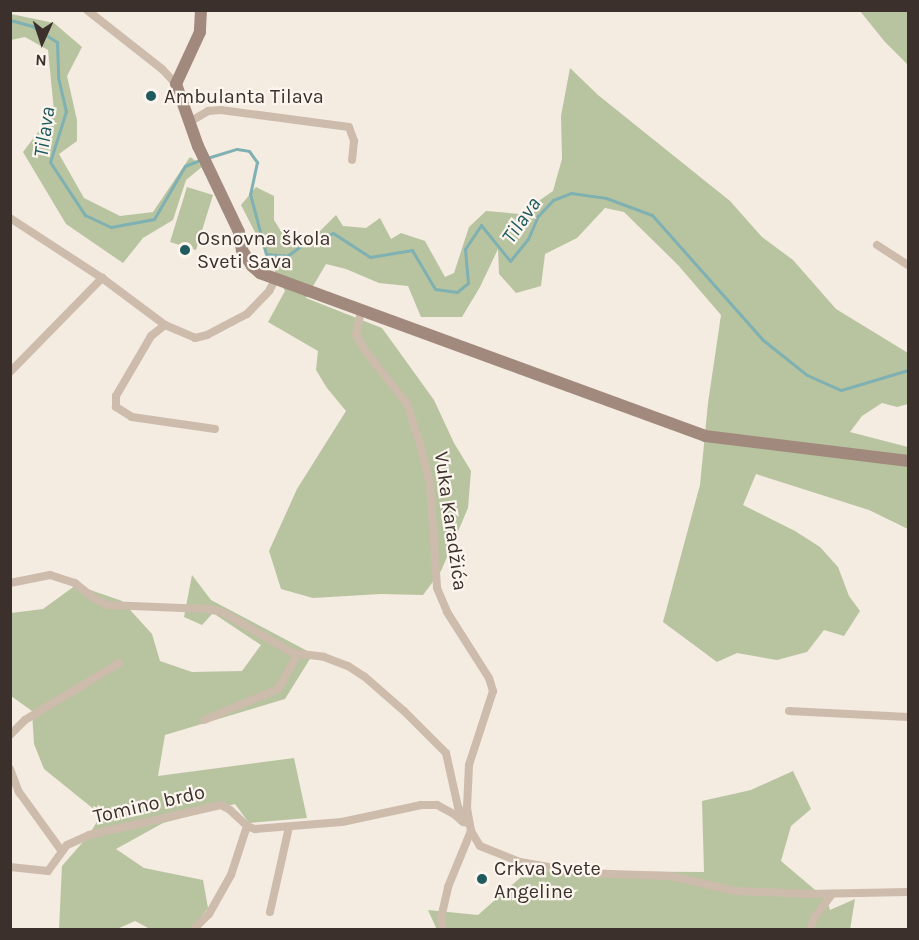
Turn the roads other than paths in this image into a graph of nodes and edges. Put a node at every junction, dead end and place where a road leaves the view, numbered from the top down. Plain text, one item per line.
1 (87, 10) edge
2 (201, 10) edge
3 (176, 84) junction
4 (191, 121) junction
5 (352, 160) dead end
6 (10, 218) edge
7 (877, 245) dead end
8 (909, 265) edge
9 (102, 278) junction
10 (275, 280) junction
11 (361, 311) junction
12 (165, 326) junction
13 (10, 372) edge
14 (215, 429) dead end
15 (909, 461) edge
16 (10, 583) edge
17 (298, 654) junction
18 (119, 663) dead end
19 (789, 711) dead end
20 (909, 717) edge
21 (204, 720) dead end
22 (10, 735) edge
23 (10, 769) edge
24 (247, 826) junction
25 (289, 827) junction
26 (471, 831) junction
27 (61, 850) junction
28 (10, 867) edge
29 (909, 892) edge
30 (832, 894) junction
31 (270, 912) dead end
32 (193, 930) edge
33 (443, 930) edge
34 (810, 930) edge

1 - 3 street
2 - 3 street
3 - 4 street
4 - 5 street
4 - 10 street
6 - 9 street
7 - 8 street
9 - 12 street
9 - 13 street
10 - 11 street
10 - 12 street
11 - 15 street
11 - 26 street, Vuka Karadžića
12 - 14 street
16 - 17 street
17 - 21 street
17 - 26 street
18 - 22 street
19 - 20 street
23 - 27 street
24 - 25 street
24 - 27 street, Tomino brdo
24 - 32 street
25 - 26 street
25 - 31 street
26 - 30 street
26 - 33 street
27 - 28 street, Tomino brdo
29 - 30 street
30 - 34 street

